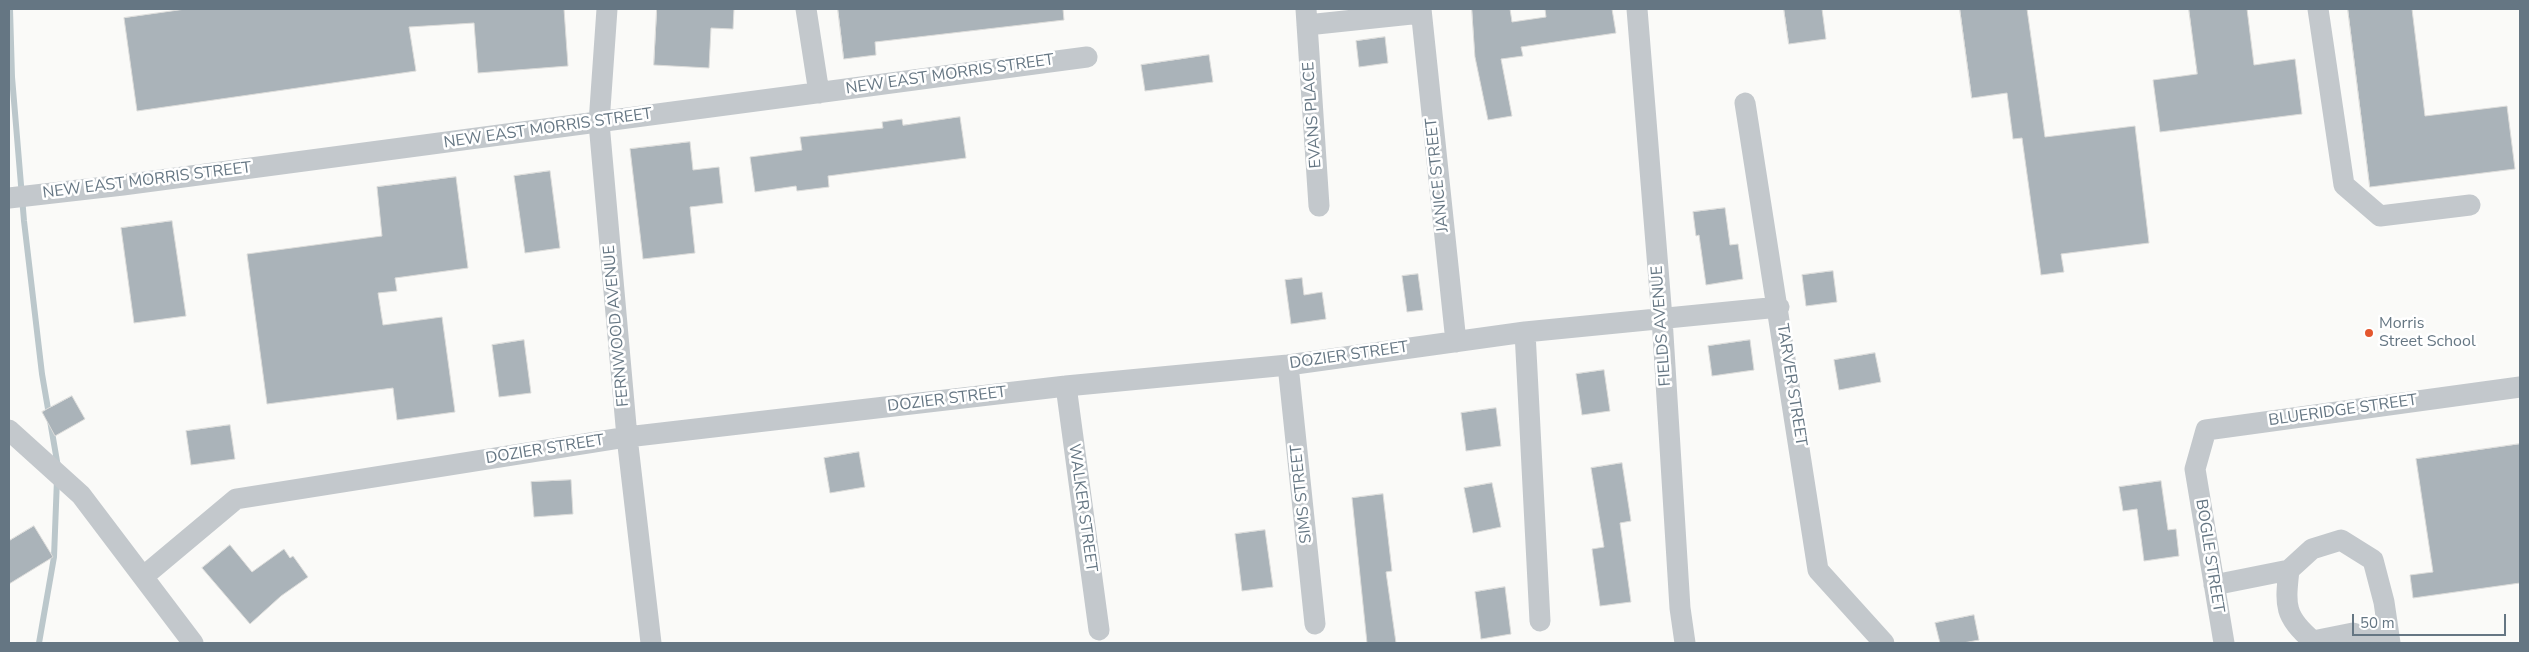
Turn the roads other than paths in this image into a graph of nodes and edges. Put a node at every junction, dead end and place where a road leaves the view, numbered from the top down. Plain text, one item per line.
1 (607, 9) edge
2 (806, 9) edge
3 (1637, 9) edge
4 (2318, 9) edge
5 (1420, 11) edge
6 (1306, 17) edge
7 (1087, 57) dead end
8 (819, 93) junction
9 (1745, 102) dead end
10 (599, 122) junction
11 (9, 198) edge
12 (2470, 205) dead end
13 (1319, 206) dead end
14 (1779, 307) junction
15 (1662, 318) junction
16 (1525, 332) junction
17 (1456, 342) junction
18 (1288, 365) junction
19 (1066, 386) junction
20 (2520, 387) edge
21 (9, 430) edge
22 (627, 437) junction
23 (2195, 469) joint
24 (2289, 570) junction
25 (144, 576) junction
26 (2214, 585) junction
27 (1540, 621) dead end
28 (1315, 624) dead end
29 (1099, 630) dead end
30 (193, 643) edge
31 (651, 643) edge
32 (1685, 643) edge
33 (1884, 643) edge
34 (2224, 643) edge
35 (2389, 643) edge

1 - 10 street, FERNWOOD AVENUE
2 - 8 street
3 - 15 street, FIELDS AVENUE
4 - 12 street
5 - 6 street, EVANS PLACE
5 - 17 street, JANICE STREET
6 - 13 street, EVANS PLACE
7 - 8 street, NEW EAST MORRIS STREET
8 - 10 street, NEW EAST MORRIS STREET
9 - 14 street, TARVER STREET
10 - 11 street, NEW EAST MORRIS STREET
10 - 22 street, FERNWOOD AVENUE
14 - 15 street, DOZIER STREET
14 - 33 street, TARVER STREET
15 - 16 street, DOZIER STREET
15 - 32 street, FIELDS AVENUE
16 - 17 street, DOZIER STREET
16 - 27 street
17 - 18 street, DOZIER STREET
18 - 19 street, DOZIER STREET
18 - 28 street, SIMS STREET
19 - 22 street, DOZIER STREET
19 - 29 street, WALKER STREET
20 - 23 street, BLUERIDGE STREET
21 - 25 street
22 - 25 street, DOZIER STREET
22 - 31 street, FERNWOOD AVENUE
23 - 26 street, BOGLE STREET
24 - 26 street
24 - 35 street
24 - 35 street
25 - 30 street
26 - 34 street, BOGLE STREET

